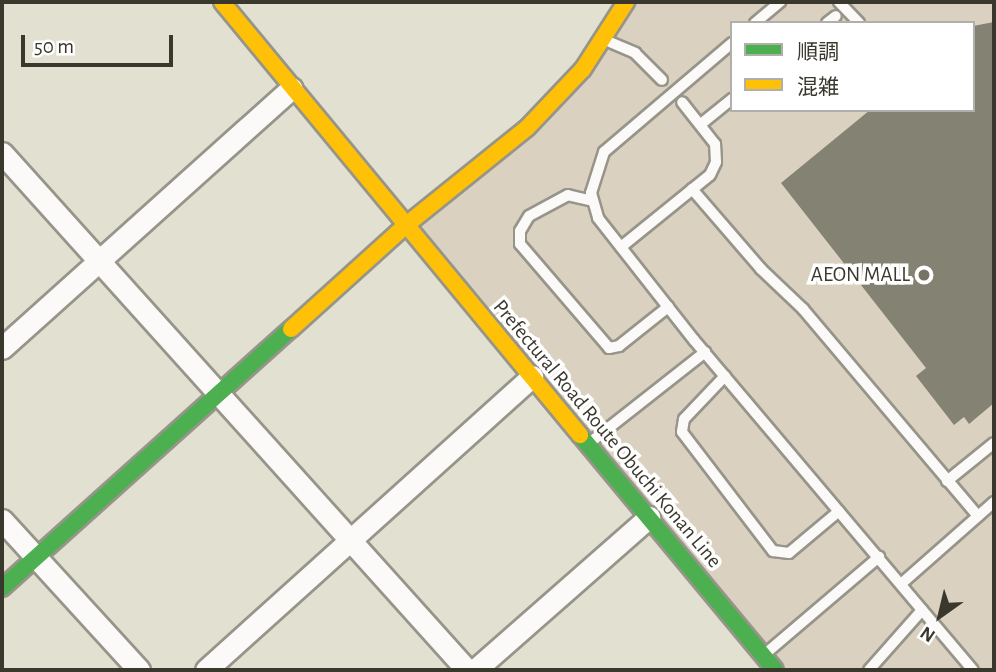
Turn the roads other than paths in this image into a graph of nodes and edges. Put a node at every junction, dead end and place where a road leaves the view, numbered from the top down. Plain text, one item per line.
1 (222, 2) edge
2 (626, 2) edge
3 (780, 2) edge
4 (839, 2) edge
5 (757, 21) edge
6 (857, 21) edge
7 (602, 39) junction
8 (730, 45) edge
9 (662, 80) dead end
10 (292, 88) junction
11 (730, 101) edge
12 (682, 102) dead end
13 (701, 124) junction
14 (2, 153) edge
15 (692, 189) junction
16 (593, 201) junction
17 (405, 226) junction
18 (621, 247) junction
19 (100, 260) junction
20 (668, 307) junction
21 (2, 348) edge
22 (705, 352) junction
23 (531, 376) junction
24 (724, 376) junction
25 (220, 394) junction
26 (994, 443) edge
27 (588, 444) junction
28 (947, 481) junction
29 (994, 502) edge
30 (839, 511) junction
31 (978, 516) junction
32 (649, 517) junction
33 (2, 520) edge
34 (346, 539) junction
35 (879, 557) junction
36 (36, 558) junction
37 (901, 584) junction
38 (2, 588) edge
39 (922, 610) junction
40 (769, 663) edge
41 (139, 670) edge
42 (206, 670) edge
43 (467, 670) edge
44 (475, 670) edge
45 (747, 670) edge
46 (869, 670) edge
47 (972, 670) edge

1 - 10 main road, Prefectural Road Route Obuchi Konan Line
2 - 7 main road
3 - 5 lane
4 - 6 lane
7 - 9 lane
7 - 17 main road
8 - 16 lane
10 - 17 main road, Prefectural Road Route Obuchi Konan Line
10 - 19 street
11 - 13 lane
12 - 13 lane
13 - 15 lane
14 - 19 street
15 - 18 lane
15 - 28 lane
16 - 18 lane
16 - 20 lane
17 - 23 main road, Prefectural Road Route Obuchi Konan Line
17 - 25 main road
18 - 20 lane
19 - 21 street
19 - 25 street
20 - 22 lane
22 - 24 lane
22 - 27 lane
23 - 27 main road, Prefectural Road Route Obuchi Konan Line
23 - 34 street
24 - 30 lane
24 - 30 lane
25 - 34 street
25 - 36 main road
26 - 28 lane
27 - 32 main road, Prefectural Road Route Obuchi Konan Line
28 - 31 lane
29 - 31 lane
30 - 35 lane
31 - 37 lane
32 - 40 main road, Prefectural Road Route Obuchi Konan Line
32 - 44 street
33 - 36 street
34 - 42 street
34 - 43 street
35 - 37 lane
35 - 40 lane
36 - 38 main road
36 - 41 street
37 - 39 lane
39 - 46 lane
39 - 47 lane
40 - 45 street

